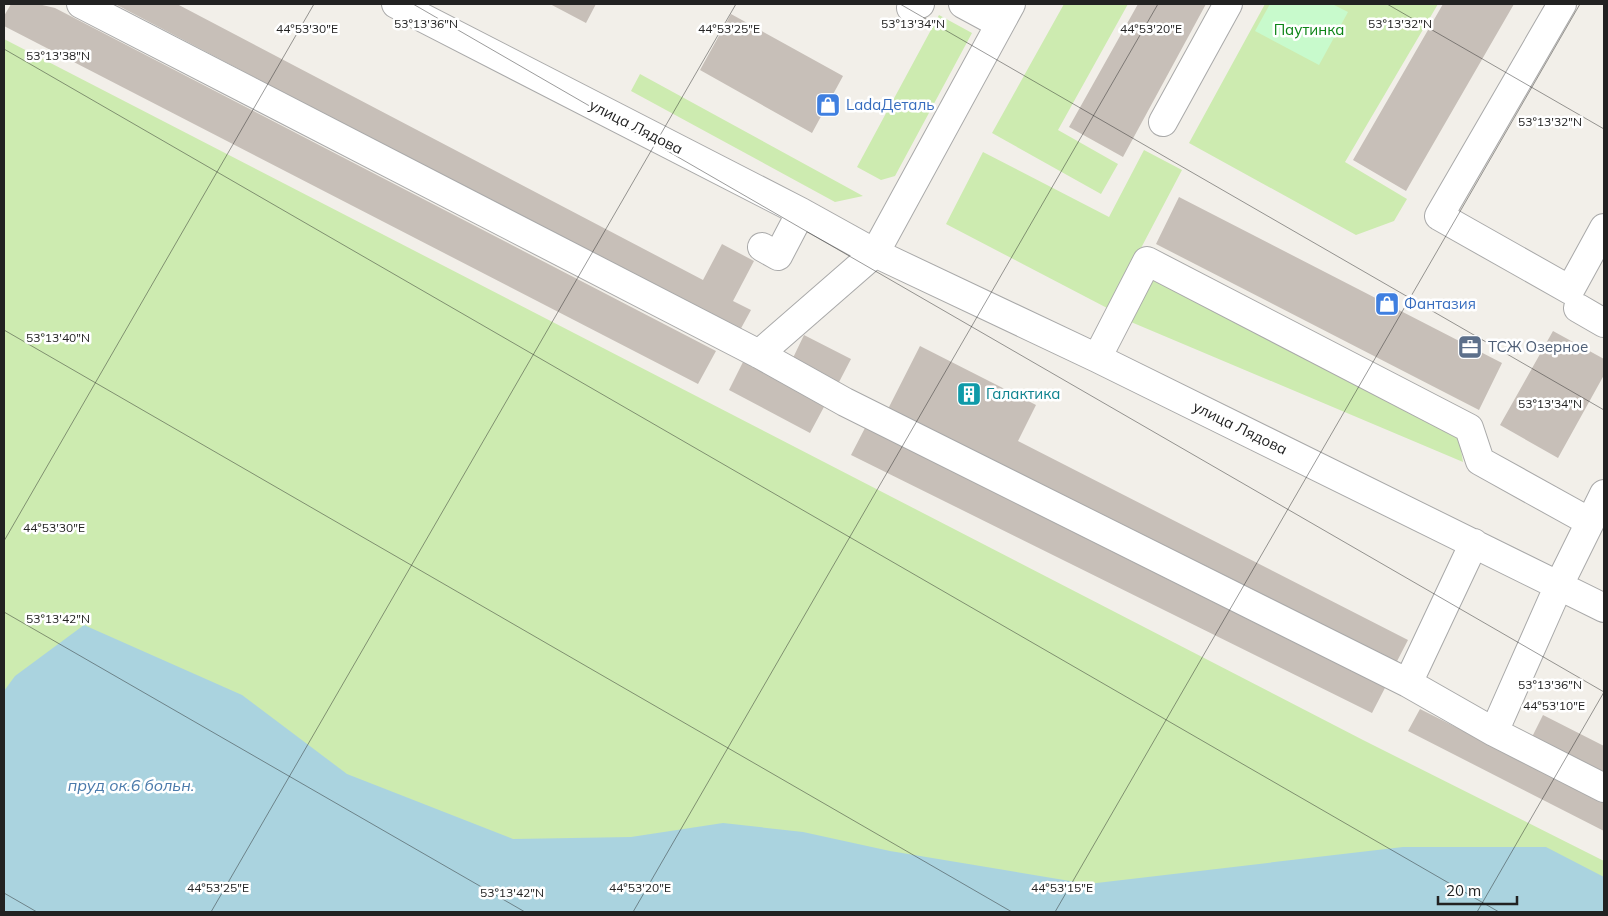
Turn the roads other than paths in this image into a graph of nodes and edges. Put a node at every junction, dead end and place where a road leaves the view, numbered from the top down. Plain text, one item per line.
1 (82, 4) edge
2 (963, 4) edge
3 (1228, 4) edge
4 (1562, 4) edge
5 (412, 8) edge
6 (1005, 14) edge
7 (1164, 122) dead end
8 (800, 212) junction
9 (1604, 228) edge
10 (762, 247) dead end
11 (875, 253) junction
12 (1578, 308) dead end
13 (1604, 323) edge
14 (759, 354) junction
15 (1097, 358) junction
16 (1604, 494) edge
17 (1590, 522) junction
18 (1474, 543) junction
19 (1559, 585) junction
20 (1604, 608) edge
21 (1408, 683) junction
22 (1494, 732) junction
23 (1604, 788) edge

1 - 14 street
2 - 6 street
3 - 7 street
4 - 9 street
5 - 8 street, улица Лядова
6 - 11 street
8 - 10 street
8 - 11 street, улица Лядова
11 - 14 street
11 - 15 street, улица Лядова
12 - 13 street
14 - 21 street
15 - 17 street
15 - 18 street, улица Лядова
16 - 17 street
17 - 19 street
18 - 19 street, улица Лядова
18 - 21 street
19 - 20 street, улица Лядова
19 - 22 street
21 - 22 street
22 - 23 street

